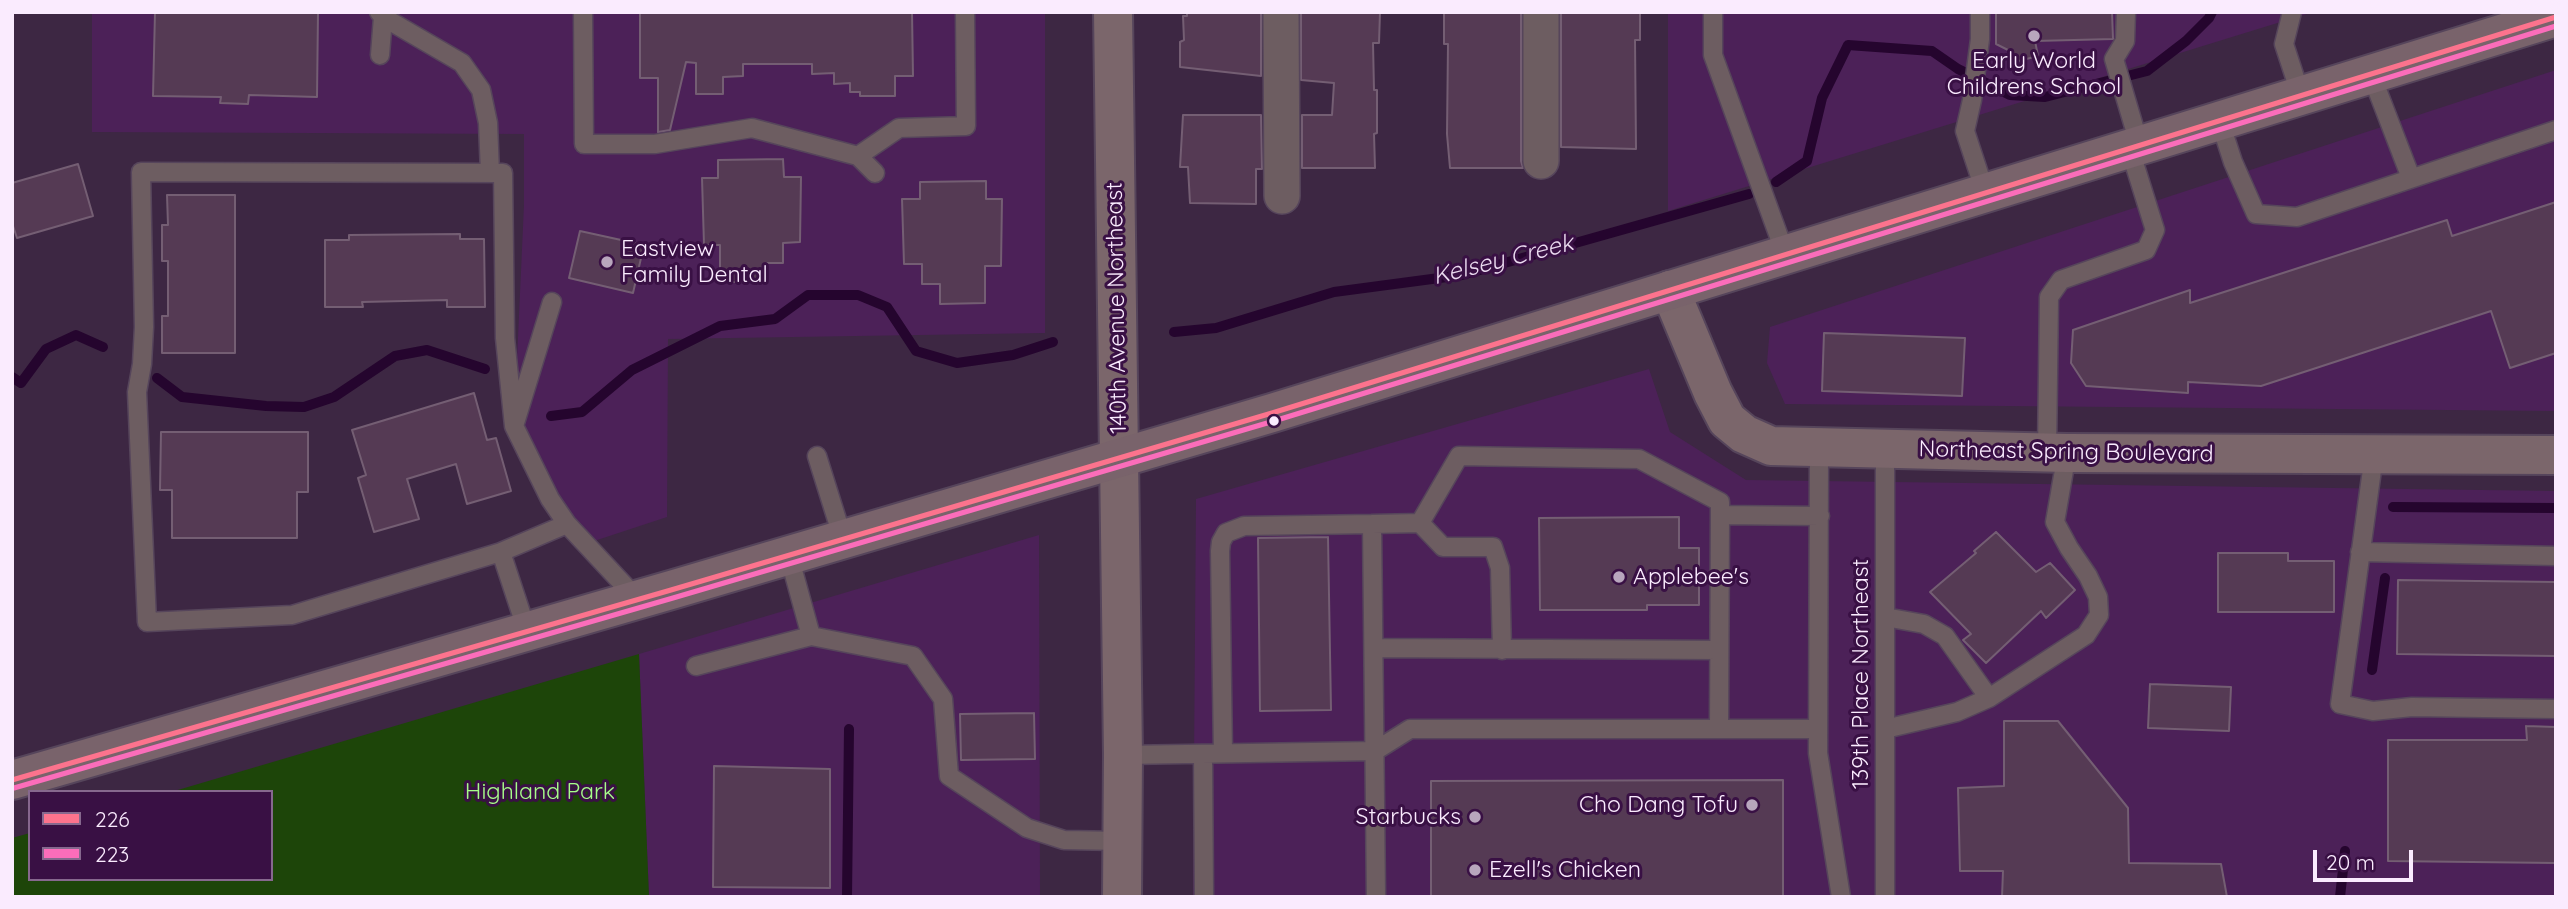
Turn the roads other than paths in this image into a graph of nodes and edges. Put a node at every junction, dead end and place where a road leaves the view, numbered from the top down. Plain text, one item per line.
1 (583, 12) edge
2 (965, 12) edge
3 (1113, 12) edge
4 (1282, 12) edge
5 (1541, 12) edge
6 (1713, 12) edge
7 (1980, 12) edge
8 (2126, 12) edge
9 (2292, 12) edge
10 (381, 15) edge
11 (2550, 16) edge
12 (380, 55) dead end
13 (2371, 74) junction
14 (2301, 96) junction
15 (2220, 122) junction
16 (2556, 130) edge
17 (2135, 149) junction
18 (858, 156) junction
19 (1541, 161) dead end
20 (490, 173) junction
21 (875, 173) dead end
22 (2410, 178) junction
23 (1986, 195) junction
24 (1282, 196) dead end
25 (1786, 256) junction
26 (1670, 290) junction
27 (552, 302) dead end
28 (514, 426) junction
29 (1819, 449) junction
30 (1885, 450) junction
31 (2057, 452) junction
32 (2374, 455) junction
33 (2556, 455) edge
34 (817, 456) dead end
35 (1119, 459) junction
36 (1720, 515) junction
37 (1819, 516) junction
38 (1420, 523) junction
39 (567, 524) junction
40 (1372, 524) junction
41 (843, 540) junction
42 (500, 552) junction
43 (2360, 552) junction
44 (789, 556) junction
45 (2556, 556) edge
46 (638, 600) junction
47 (1885, 617) junction
48 (527, 631) junction
49 (811, 636) junction
50 (1374, 648) junction
51 (1502, 650) junction
52 (1719, 650) junction
53 (696, 666) dead end
54 (1989, 698) junction
55 (2556, 709) edge
56 (1719, 728) junction
57 (1818, 729) junction
58 (1885, 729) junction
59 (1376, 751) junction
60 (1223, 753) junction
61 (1203, 754) junction
62 (1123, 755) junction
63 (12, 780) edge
64 (1122, 841) junction
65 (1122, 897) edge
66 (1204, 897) edge
67 (1376, 897) edge
68 (1841, 897) edge
69 (1885, 897) edge

1 - 18 lane
2 - 18 lane
3 - 35 street, 140th Avenue Northeast
4 - 24 street
5 - 19 street
6 - 25 lane
7 - 23 lane
8 - 17 lane
9 - 14 lane
10 - 12 lane
10 - 20 lane
11 - 13 main road
13 - 14 main road
13 - 22 lane
14 - 15 main road
15 - 17 main road
15 - 22 lane
16 - 22 lane
17 - 23 main road
17 - 31 lane
18 - 21 lane
20 - 28 lane
20 - 42 lane
23 - 25 main road
25 - 26 main road
26 - 29 street, Northeast Spring Boulevard
26 - 35 main road
27 - 28 lane
28 - 39 lane
29 - 30 street, Northeast Spring Boulevard
29 - 37 lane
30 - 31 street, Northeast Spring Boulevard
30 - 47 lane, 139th Place Northeast
31 - 32 street, Northeast Spring Boulevard
31 - 54 lane
32 - 33 street, Northeast Spring Boulevard
32 - 43 lane
34 - 41 lane
35 - 41 main road
35 - 62 street, 140th Avenue Northeast
36 - 37 lane
36 - 38 lane
36 - 52 lane
37 - 57 lane
38 - 40 lane
38 - 51 lane
39 - 42 lane
39 - 46 lane
40 - 50 lane
40 - 60 lane
41 - 44 main road
42 - 48 lane
43 - 45 lane
43 - 55 lane
44 - 46 main road
44 - 49 lane
46 - 48 main road
47 - 54 lane
47 - 58 lane, 139th Place Northeast
48 - 63 main road
49 - 53 lane
49 - 64 lane
50 - 51 lane
50 - 59 lane
51 - 52 lane
52 - 56 lane
54 - 58 lane
56 - 57 lane
56 - 59 lane
57 - 68 lane
58 - 69 lane, 139th Place Northeast
59 - 60 lane
59 - 67 lane
60 - 61 lane
61 - 62 lane
61 - 66 lane
62 - 64 street, 140th Avenue Northeast
64 - 65 street, 140th Avenue Northeast

